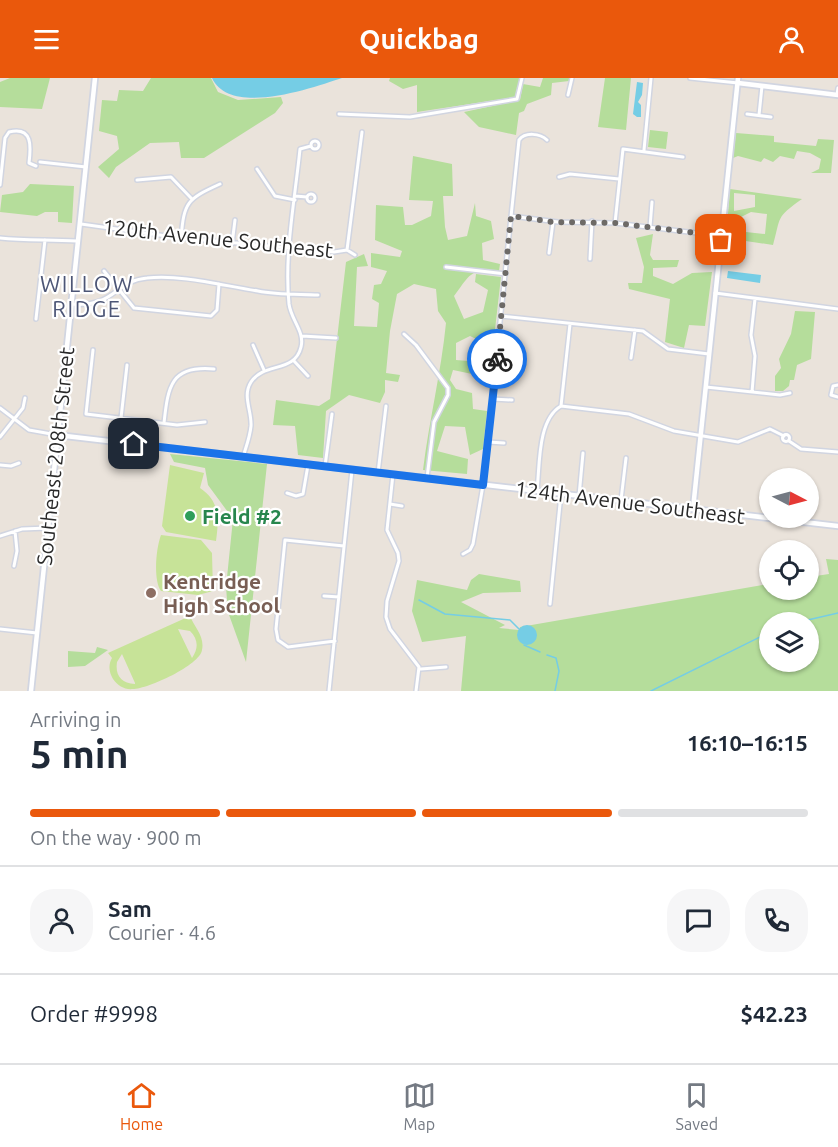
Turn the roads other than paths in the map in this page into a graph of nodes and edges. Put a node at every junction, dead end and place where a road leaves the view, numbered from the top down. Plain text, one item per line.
1 (95, 78) edge
2 (522, 78) edge
3 (572, 78) edge
4 (651, 78) edge
5 (690, 78) edge
6 (738, 81) edge
7 (762, 86) junction
8 (838, 88) edge
9 (568, 95) dead end
10 (838, 95) edge
11 (339, 114) dead end
12 (747, 114) dead end
13 (759, 115) junction
14 (771, 117) dead end
15 (362, 132) dead end
16 (547, 140) dead end
17 (311, 146) dead end
18 (644, 150) junction
19 (2, 152) edge
20 (683, 157) dead end
21 (40, 162) dead end
22 (36, 166) dead end
23 (86, 167) junction
24 (257, 169) dead end
25 (558, 177) dead end
26 (619, 179) junction
27 (137, 180) dead end
28 (220, 184) dead end
29 (0, 185) edge
30 (306, 197) dead end
31 (191, 198) junction
32 (295, 198) junction
33 (652, 202) dead end
34 (511, 216) junction
35 (235, 220) dead end
36 (592, 221) junction
37 (553, 222) junction
38 (615, 223) junction
39 (80, 224) junction
40 (650, 227) junction
41 (721, 236) junction
42 (0, 238) edge
43 (181, 238) junction
44 (45, 240) junction
45 (77, 241) junction
46 (232, 244) junction
47 (291, 247) junction
48 (346, 250) junction
49 (549, 253) dead end
50 (354, 255) dead end
51 (591, 259) dead end
52 (446, 267) dead end
53 (104, 271) dead end
54 (506, 274) junction
55 (219, 284) junction
56 (119, 290) junction
57 (715, 293) junction
58 (289, 294) junction
59 (318, 295) dead end
60 (755, 298) junction
61 (71, 304) junction
62 (838, 309) edge
63 (501, 315) junction
64 (36, 319) dead end
65 (570, 324) junction
66 (635, 330) junction
67 (404, 334) dead end
68 (302, 336) junction
69 (336, 338) dead end
70 (253, 345) dead end
71 (93, 350) dead end
72 (709, 354) junction
73 (631, 358) dead end
74 (294, 360) junction
75 (127, 365) dead end
76 (214, 369) dead end
77 (264, 370) junction
78 (308, 375) dead end
79 (838, 385) edge
80 (706, 387) junction
81 (752, 392) junction
82 (790, 393) dead end
83 (838, 397) edge
84 (25, 398) dead end
85 (493, 399) junction
86 (512, 400) dead end
87 (386, 406) dead end
88 (561, 406) junction
89 (0, 408) edge
90 (332, 414) dead end
91 (121, 418) junction
92 (15, 420) junction
93 (144, 421) junction
94 (205, 422) dead end
95 (164, 423) junction
96 (57, 435) junction
97 (701, 436) junction
98 (0, 437) edge
99 (488, 442) junction
100 (504, 443) dead end
101 (142, 445) junction
102 (838, 452) edge
103 (583, 453) dead end
104 (243, 457) junction
105 (626, 458) dead end
106 (19, 463) dead end
107 (0, 465) edge
108 (308, 465) junction
109 (325, 466) junction
110 (352, 470) junction
111 (378, 473) junction
112 (393, 474) junction
113 (427, 478) junction
114 (483, 485) junction
115 (537, 491) junction
116 (287, 493) dead end
117 (561, 494) junction
118 (579, 496) junction
119 (621, 501) junction
120 (390, 504) junction
121 (402, 506) dead end
122 (693, 509) junction
123 (838, 526) edge
124 (48, 528) junction
125 (15, 531) junction
126 (0, 536) edge
127 (344, 546) junction
128 (463, 554) dead end
129 (14, 566) dead end
130 (324, 596) dead end
131 (339, 597) junction
132 (550, 604) dead end
133 (0, 629) edge
134 (37, 633) junction
135 (335, 641) junction
136 (446, 667) dead end
137 (420, 669) junction
138 (31, 691) edge
139 (329, 691) edge
140 (416, 691) edge

1 - 23 street, Southeast 208th Street
2 - 11 street
3 - 9 street
4 - 18 street
5 - 6 street
6 - 7 street
6 - 41 street
7 - 10 street
7 - 13 street
8 - 10 street
12 - 13 street
13 - 14 street
15 - 48 street
16 - 34 street
17 - 32 street
18 - 20 street
18 - 26 street
19 - 22 street
19 - 29 street
21 - 23 street
23 - 39 street, Southeast 208th Street
24 - 32 street
25 - 26 street
26 - 38 street
27 - 31 street
28 - 31 street
30 - 32 street
31 - 43 street
32 - 47 street
33 - 40 street
34 - 37 street
34 - 54 street
35 - 46 street
36 - 37 street
36 - 38 street
36 - 51 street
37 - 49 street
38 - 40 street
39 - 43 street, 120th Avenue Southeast
39 - 45 street, Southeast 208th Street
40 - 41 street
41 - 57 street
42 - 44 street
43 - 46 street, 120th Avenue Southeast
44 - 45 street
44 - 64 street
45 - 61 street, Southeast 208th Street
46 - 47 street, 120th Avenue Southeast
47 - 48 street, 120th Avenue Southeast
47 - 58 street
48 - 50 street, 120th Avenue Southeast
52 - 54 street
53 - 56 street
54 - 63 street
55 - 56 street
55 - 56 street
55 - 58 street
56 - 61 street
57 - 60 street
57 - 72 street
58 - 59 street
58 - 68 street
60 - 62 street
60 - 81 street
61 - 96 street, Southeast 208th Street
63 - 65 street
63 - 85 street
65 - 66 street
65 - 88 street
66 - 72 street
66 - 73 street
67 - 113 street
68 - 69 street
68 - 74 street
70 - 77 street
71 - 91 street
72 - 80 street
74 - 77 street
74 - 78 street
75 - 91 street
76 - 95 street
77 - 104 street
79 - 83 street
80 - 81 street
80 - 97 street
81 - 82 street
84 - 92 street
85 - 86 street
85 - 99 street
87 - 111 street
88 - 97 street
88 - 115 street
89 - 92 street, 124th Avenue Southeast
90 - 109 street
91 - 93 street
92 - 96 street, 124th Avenue Southeast
92 - 98 street
93 - 95 street
93 - 101 street
94 - 95 street
96 - 101 street, 124th Avenue Southeast
96 - 124 street, Southeast 208th Street
97 - 102 street
97 - 122 street
99 - 100 street
99 - 114 street
101 - 104 street, 124th Avenue Southeast
103 - 118 street
104 - 108 street, 124th Avenue Southeast
105 - 119 street
106 - 107 street
108 - 109 street, 124th Avenue Southeast
108 - 116 street
109 - 110 street, 124th Avenue Southeast
110 - 111 street, 124th Avenue Southeast
110 - 127 street
111 - 112 street, 124th Avenue Southeast
112 - 113 street, 124th Avenue Southeast
112 - 120 street
113 - 114 street, 124th Avenue Southeast
114 - 115 street, 124th Avenue Southeast
114 - 128 street
115 - 117 street, 124th Avenue Southeast
117 - 118 street, 124th Avenue Southeast
117 - 132 street
118 - 119 street, 124th Avenue Southeast
119 - 122 street, 124th Avenue Southeast
120 - 121 street
120 - 137 street
122 - 123 street, 124th Avenue Southeast
124 - 125 street
124 - 134 street, Southeast 208th Street
125 - 126 street
125 - 129 street
127 - 131 street
127 - 135 street
130 - 131 street
131 - 135 street
133 - 134 street
134 - 138 street, Southeast 208th Street
135 - 139 street
136 - 137 street
137 - 140 street

